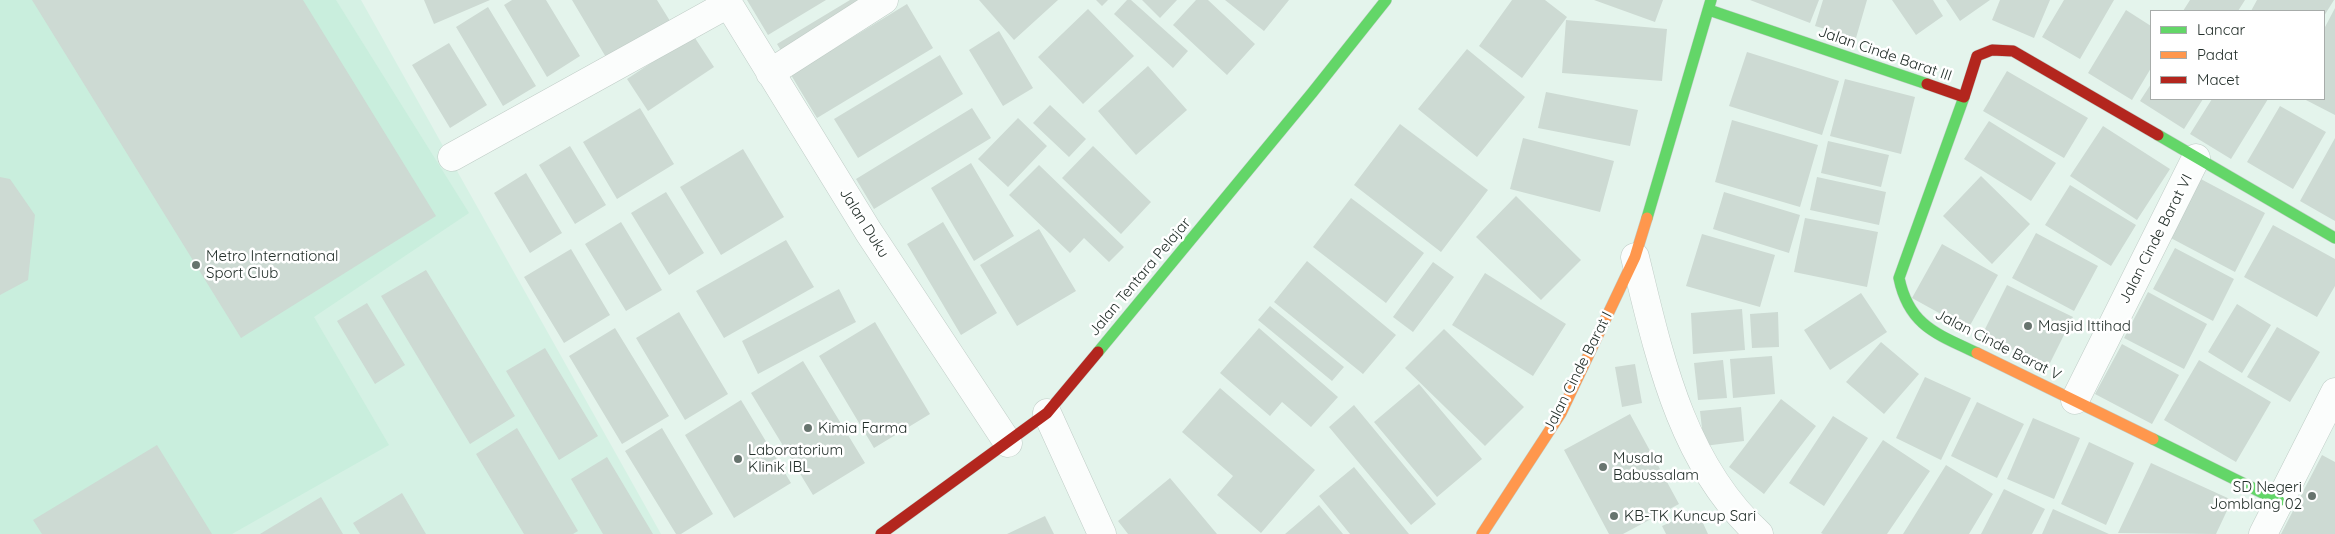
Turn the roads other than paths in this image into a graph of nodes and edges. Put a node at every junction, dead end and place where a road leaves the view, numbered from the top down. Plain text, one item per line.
1 (884, 0) edge
2 (1386, 0) edge
3 (727, 2) edge
4 (1710, 5) edge
5 (770, 73) junction
6 (1964, 97) junction
7 (452, 157) dead end
8 (2196, 158) junction
9 (2335, 238) edge
10 (1635, 257) junction
11 (2335, 392) edge
12 (2075, 400) junction
13 (1047, 413) junction
14 (1008, 443) junction
15 (2280, 501) junction
16 (881, 534) edge
17 (1102, 534) edge
18 (1482, 534) edge
19 (1758, 534) edge
20 (2262, 534) edge

1 - 5 street
2 - 13 street, Jalan Tentara Pelajar
3 - 5 street, Jalan Duku
3 - 7 street
4 - 6 street, Jalan Cinde Barat III
4 - 10 street, Jalan Cinde Barat I
5 - 14 street, Jalan Duku
6 - 8 street, Jalan Cinde Barat III
6 - 12 street, Jalan Cinde Barat V
8 - 9 street, Jalan Cinde Barat III
8 - 12 street, Jalan Cinde Barat VI
10 - 18 street, Jalan Cinde Barat I
10 - 19 street
11 - 15 street
12 - 15 street, Jalan Cinde Barat V
13 - 14 street, Jalan Tentara Pelajar
13 - 17 street
14 - 16 street, Jalan Tentara Pelajar
15 - 20 street

